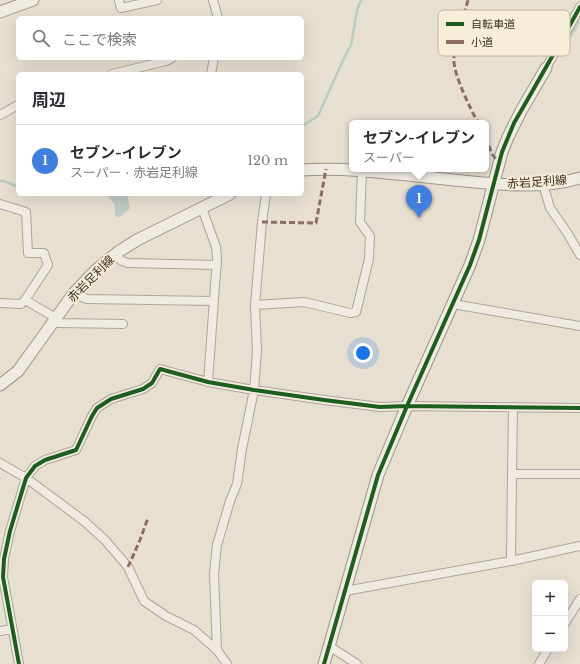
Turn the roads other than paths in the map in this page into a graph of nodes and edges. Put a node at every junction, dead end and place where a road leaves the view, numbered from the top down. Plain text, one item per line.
1 (34, 0) edge
2 (119, 0) edge
3 (157, 0) edge
4 (213, 0) edge
5 (580, 7) edge
6 (0, 12) edge
7 (217, 16) edge
8 (570, 25) edge
9 (553, 56) edge
10 (168, 60) edge
11 (214, 60) edge
12 (546, 68) joint
13 (120, 72) edge
14 (211, 72) edge
15 (16, 106) edge
16 (0, 115) edge
17 (304, 170) edge
18 (349, 170) edge
19 (362, 172) edge
20 (381, 172) edge
21 (580, 178) edge
22 (494, 184) junction
23 (543, 184) junction
24 (226, 196) edge
25 (266, 196) edge
26 (0, 204) edge
27 (202, 208) junction
28 (114, 255) junction
29 (580, 255) edge
30 (217, 265) junction
31 (74, 293) junction
32 (25, 300) junction
33 (214, 301) junction
34 (0, 303) edge
35 (453, 304) junction
36 (255, 305) junction
37 (56, 318) junction
38 (123, 324) dead end
39 (580, 326) edge
40 (208, 382) junction
41 (0, 385) edge
42 (254, 390) junction
43 (407, 406) junction
44 (513, 407) junction
45 (580, 408) edge
46 (0, 463) edge
47 (512, 474) junction
48 (580, 474) edge
49 (26, 478) junction
50 (580, 546) edge
51 (2, 558) edge
52 (511, 561) junction
53 (345, 591) junction
54 (580, 599) edge
55 (572, 612) junction
56 (580, 617) edge
57 (568, 618) edge
58 (12, 629) junction
59 (0, 631) edge
60 (329, 646) junction
61 (217, 650) junction
62 (546, 652) edge
63 (19, 664) edge
64 (227, 664) edge
65 (324, 664) edge
66 (357, 664) edge
67 (539, 664) edge

1 - 6 street
2 - 3 street
4 - 7 street
5 - 8 street
9 - 12 street
10 - 13 street
11 - 14 street
12 - 22 street
15 - 16 street
17 - 18 street, 赤岩足利線
19 - 36 street
20 - 22 street, 赤岩足利線
21 - 23 street, 赤岩足利線
22 - 23 street, 赤岩足利線
22 - 35 street
23 - 29 street
24 - 27 street, 赤岩足利線
25 - 36 street
26 - 32 street
27 - 28 street, 赤岩足利線
27 - 30 street
28 - 30 street
28 - 31 street, 赤岩足利線
30 - 33 street
31 - 33 street
31 - 37 street, 赤岩足利線
32 - 34 street
32 - 37 street
33 - 40 street
35 - 39 street
35 - 43 street
36 - 42 street
37 - 38 street
37 - 41 street, 赤岩足利線
40 - 42 street
40 - 49 street
42 - 43 street
42 - 61 street
43 - 44 street
43 - 53 street
44 - 45 street
44 - 47 street
46 - 49 street
47 - 48 street
47 - 52 street
49 - 51 street
49 - 61 street
50 - 52 street
51 - 58 street
52 - 53 street
53 - 60 street
54 - 55 street
55 - 56 street
55 - 57 street
58 - 59 street
58 - 63 street
60 - 65 street
60 - 66 street
61 - 64 street
62 - 67 street

